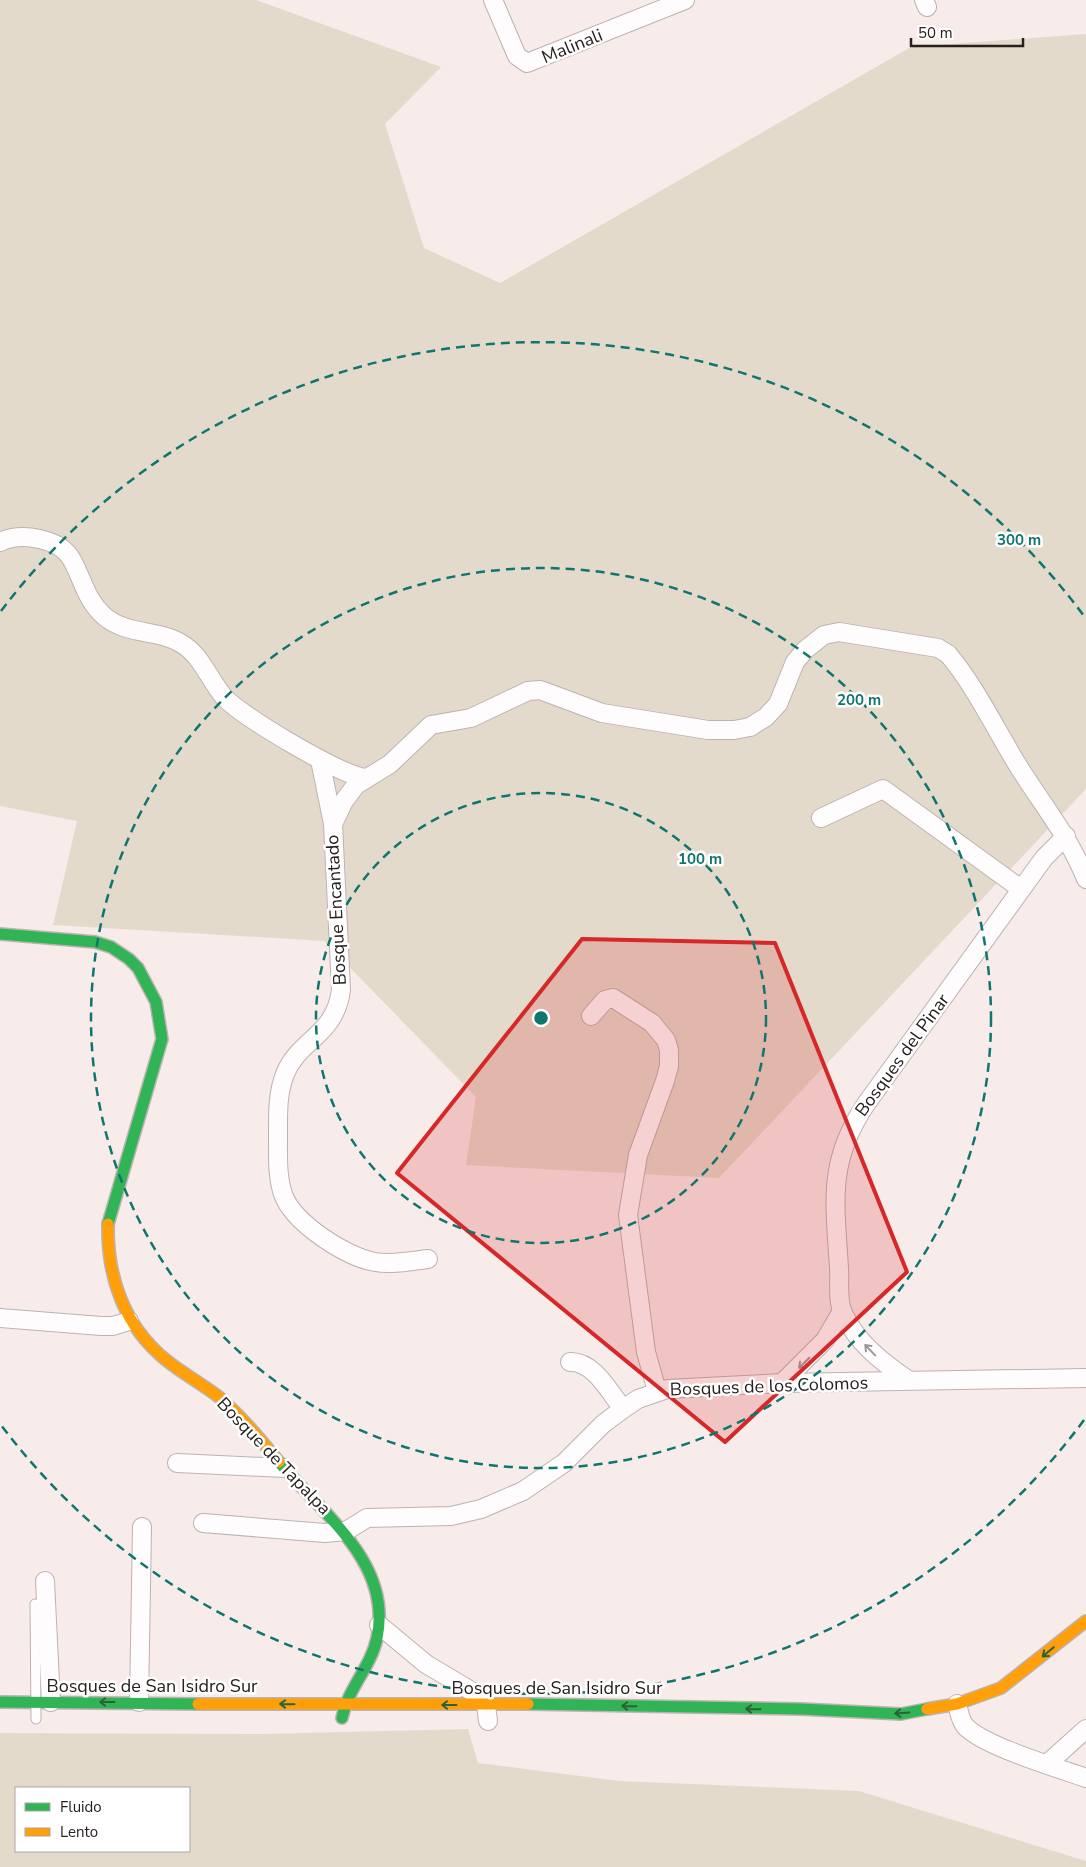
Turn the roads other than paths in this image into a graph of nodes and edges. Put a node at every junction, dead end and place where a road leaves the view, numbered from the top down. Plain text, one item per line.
1 (493, 0) edge
2 (685, 0) edge
3 (0, 542) edge
4 (320, 760) junction
5 (365, 778) junction
6 (821, 818) dead end
7 (333, 824) junction
8 (1066, 836) junction
9 (1086, 880) edge
10 (1022, 889) junction
11 (0, 934) edge
12 (591, 1016) dead end
13 (428, 1259) dead end
14 (842, 1311) junction
15 (0, 1318) edge
16 (130, 1320) junction
17 (570, 1362) dead end
18 (1086, 1378) edge
19 (908, 1380) junction
20 (782, 1383) junction
21 (657, 1391) junction
22 (622, 1409) junction
23 (177, 1463) dead end
24 (285, 1468) junction
25 (203, 1523) dead end
26 (142, 1527) dead end
27 (346, 1531) junction
28 (45, 1582) dead end
29 (35, 1604) dead end
30 (1086, 1621) edge
31 (379, 1625) junction
32 (0, 1702) edge
33 (139, 1702) junction
34 (343, 1705) junction
35 (46, 1708) junction
36 (958, 1715) junction
37 (487, 1717) junction
38 (31, 1719) joint
39 (342, 1723) dead end
40 (1086, 1729) edge
41 (1047, 1764) junction
42 (1086, 1778) edge

1 - 2 street, Malinali
3 - 4 street
4 - 5 street
4 - 7 street, Bosque Encantado
5 - 7 street
5 - 8 street
6 - 10 street
7 - 13 street, Bosque Encantado
8 - 9 street
8 - 10 street, Bosques del Pinar
10 - 14 street, Bosques del Pinar
11 - 16 main road, Bosque de Tapalpa
12 - 21 street
19 -> 14 street
14 -> 20 street
15 - 16 street
16 - 24 main road, Bosque de Tapalpa
17 - 22 street
18 - 19 street, Bosques de los Colomos
19 - 20 street, Bosques de los Colomos
20 - 21 street, Bosques de los Colomos
21 - 22 street, Bosques de los Colomos
22 - 27 street, Bosques de los Colomos
23 - 24 street
24 - 27 main road, Bosque de Tapalpa
25 - 27 street
26 - 33 street
27 - 31 main road, Bosque de Tapalpa
28 - 35 street
29 - 35 lane
30 -> 36 main road, Bosques de San Isidro Sur
31 - 34 main road, Bosque de Tapalpa
31 - 37 street
32 - 35 main road, Bosques de San Isidro Sur
34 -> 33 main road, Bosques de San Isidro Sur
33 -> 35 main road, Bosques de San Isidro Sur
37 -> 34 main road, Bosques de San Isidro Sur
34 - 39 main road
35 - 38 main road, Bosques de San Isidro Sur
35 - 38 lane
36 -> 37 main road, Bosques de San Isidro Sur
36 - 41 street
40 - 41 street
41 - 42 street

